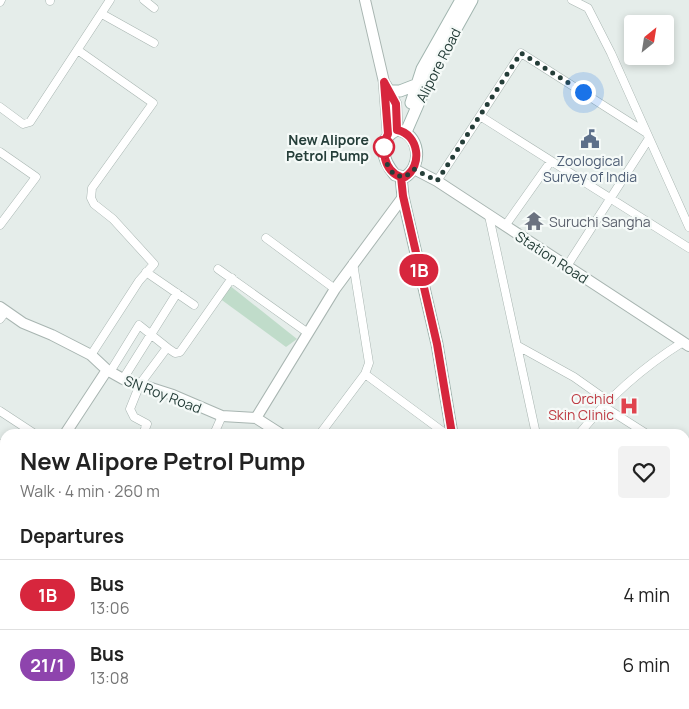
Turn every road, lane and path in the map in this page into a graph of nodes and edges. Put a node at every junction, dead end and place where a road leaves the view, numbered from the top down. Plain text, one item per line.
1 (110, 0) edge
2 (144, 0) edge
3 (365, 0) edge
4 (461, 0) edge
5 (472, 0) edge
6 (572, 0) edge
7 (154, 8) dead end
8 (102, 14) junction
9 (154, 44) dead end
10 (78, 51) junction
11 (427, 70) junction
12 (418, 84) junction
13 (386, 87) junction
14 (0, 107) edge
15 (480, 116) junction
16 (398, 132) junction
17 (645, 132) junction
18 (648, 140) junction
19 (0, 152) edge
20 (551, 161) junction
21 (414, 169) junction
22 (401, 177) junction
23 (437, 181) junction
24 (403, 196) junction
25 (612, 199) junction
26 (489, 216) junction
27 (0, 225) edge
28 (505, 226) junction
29 (689, 227) edge
30 (266, 238) dead end
31 (689, 248) edge
32 (353, 263) junction
33 (567, 266) junction
34 (218, 269) dead end
35 (146, 272) junction
36 (232, 278) junction
37 (335, 289) junction
38 (177, 293) junction
39 (194, 305) dead end
40 (2, 312) edge
41 (150, 332) junction
42 (308, 333) junction
43 (686, 344) edge
44 (518, 346) junction
45 (169, 349) junction
46 (91, 355) junction
47 (108, 371) junction
48 (365, 374) junction
49 (123, 379) junction
50 (140, 384) junction
51 (605, 403) junction
52 (0, 411) edge
53 (222, 416) junction
54 (256, 418) junction
55 (27, 429) edge
56 (68, 429) edge
57 (145, 429) edge
58 (216, 429) edge
59 (273, 429) edge
60 (324, 429) edge
61 (439, 429) edge
62 (451, 429) edge
63 (535, 429) edge
64 (583, 429) edge
65 (640, 429) edge

1 - 8 street
2 - 7 street
3 - 13 street
4 - 11 main road, Alipore Road
5 - 11 main road, Alipore Road
6 - 17 street
8 - 9 street
8 - 10 street
10 - 14 street
10 - 35 street
11 - 12 main road, Alipore Road
11 - 16 main road, Alipore Road
12 - 13 main road
12 - 16 main road, Alipore Road
13 - 16 street
15 - 17 street
15 - 20 street
15 - 23 street
16 - 21 main road
16 - 22 main road
17 - 18 street
18 - 25 street
18 - 29 street
19 - 27 street
20 - 25 street
20 - 28 street
21 - 22 main road
21 - 23 street, Station Road
22 - 24 main road
23 - 26 street, Station Road
24 - 32 street
24 - 62 main road
25 - 31 street
25 - 33 street
26 - 28 street, Station Road
26 - 44 street
28 - 33 street, Station Road
30 - 37 street
32 - 37 street
32 - 48 street
33 - 43 street, Station Road
34 - 36 street
35 - 38 street
35 - 46 street
36 - 42 street
36 - 45 street
37 - 42 street
38 - 39 street
38 - 41 street
40 - 46 street, SN Roy Road
41 - 45 street
41 - 47 street
41 - 49 street
42 - 54 street
43 - 51 street
44 - 51 street
44 - 63 street
45 - 50 street
46 - 47 street, SN Roy Road
47 - 49 street, SN Roy Road
47 - 56 street
48 - 60 street
48 - 61 street
49 - 50 street, SN Roy Road
50 - 53 street, SN Roy Road
50 - 57 street
51 - 64 street
51 - 65 street
52 - 55 street
53 - 54 street, SN Roy Road
53 - 58 street
54 - 59 street, SN Roy Road

